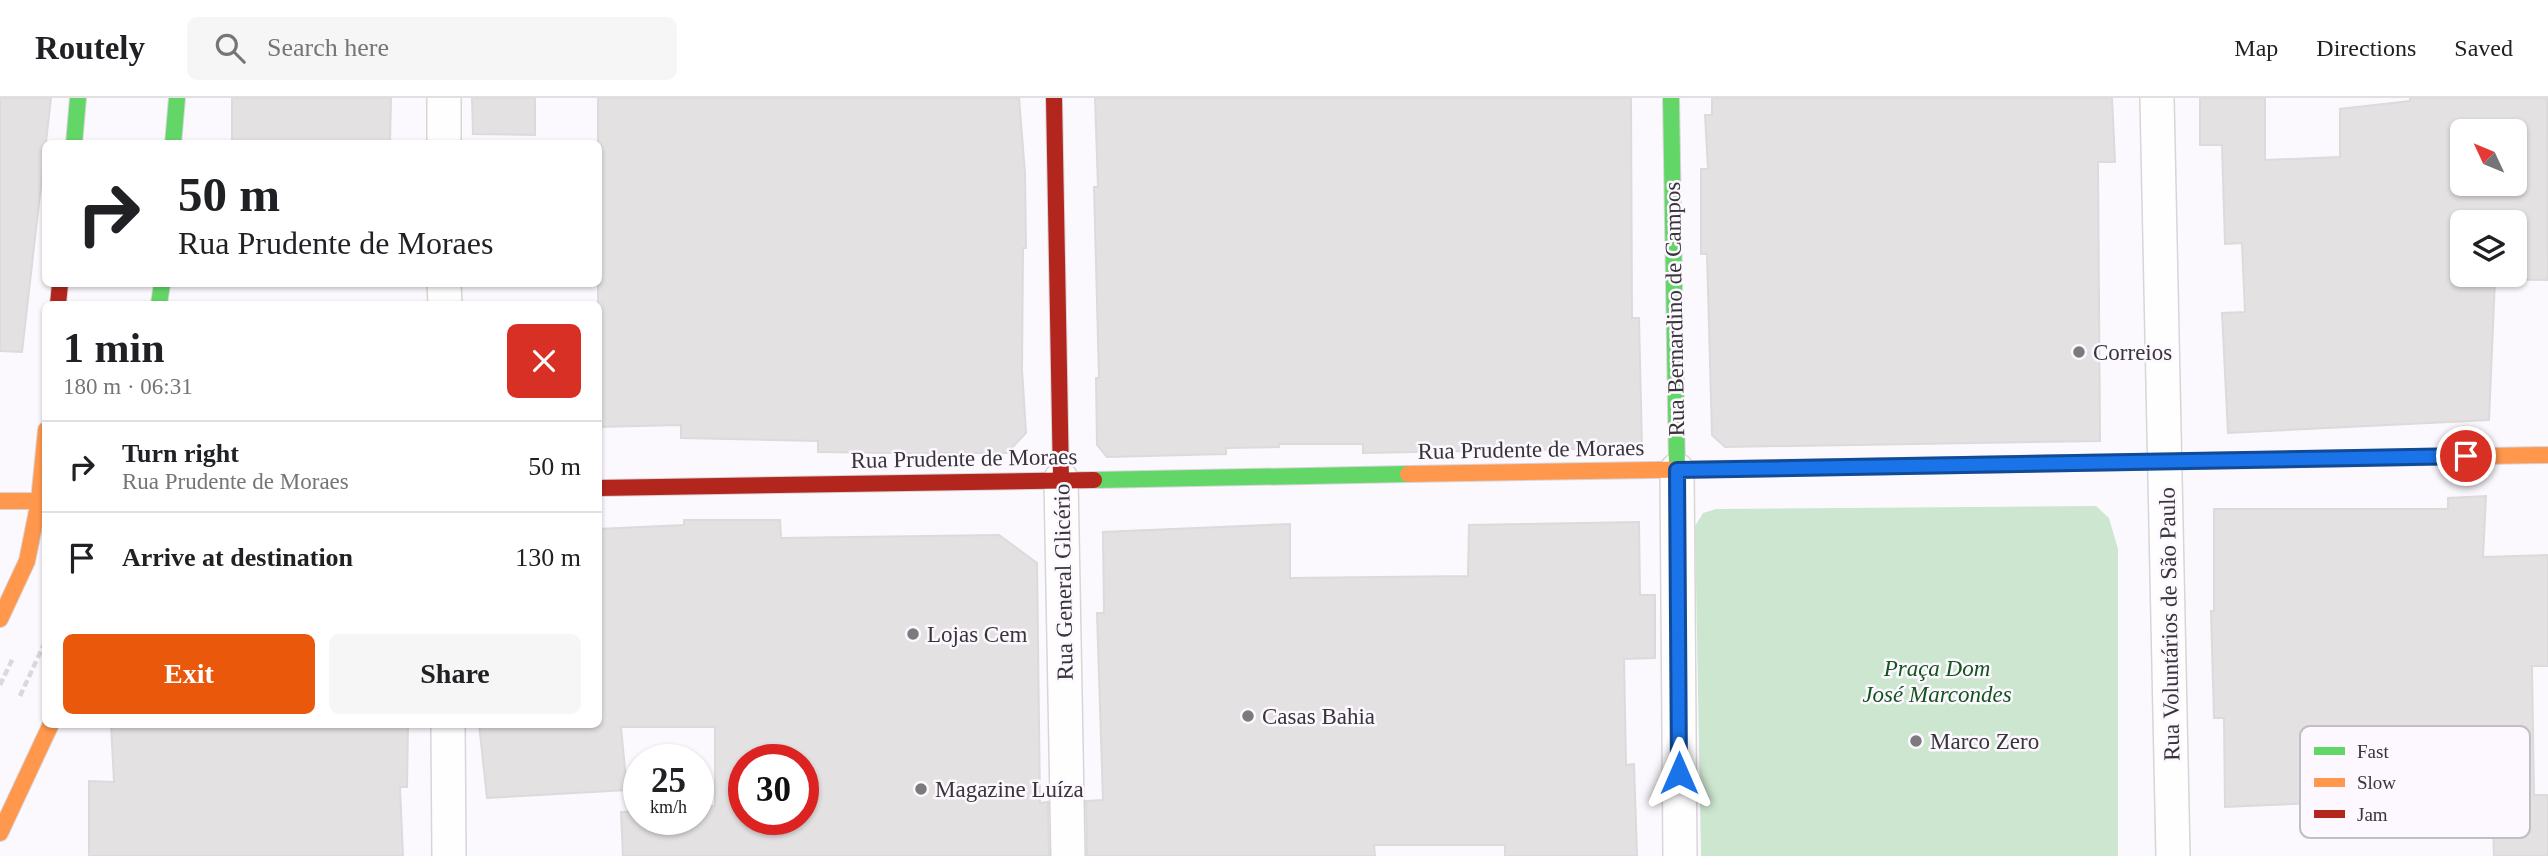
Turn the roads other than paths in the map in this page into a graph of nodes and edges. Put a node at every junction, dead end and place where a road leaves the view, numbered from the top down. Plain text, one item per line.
1 (78, 98) edge
2 (177, 98) edge
3 (444, 98) edge
4 (1054, 98) edge
5 (1671, 98) edge
6 (2157, 98) edge
7 (74, 140) edge
8 (173, 140) edge
9 (444, 140) edge
10 (2548, 455) edge
11 (2166, 463) junction
12 (1677, 470) junction
13 (1061, 479) junction
14 (602, 488) edge
15 (0, 501) edge
16 (42, 501) edge
17 (0, 620) edge
18 (49, 728) edge
19 (447, 728) edge
20 (0, 833) edge
21 (449, 856) edge
22 (1068, 856) edge
23 (1679, 856) edge
24 (2173, 856) edge

1 - 7 street
2 - 8 street
3 - 9 street
4 - 13 street, Rua General Glicério
5 - 12 street, Rua Bernardino de Campos
6 - 11 street, Rua Voluntários de São Paulo
10 - 11 street, Rua Prudente de Moraes
11 - 12 street, Rua Prudente de Moraes
11 - 24 street, Rua Voluntários de São Paulo
12 - 13 street, Rua Prudente de Moraes
12 - 23 street, Rua Bernardino de Campos
13 - 14 street, Rua Prudente de Moraes
13 - 22 street, Rua General Glicério
15 - 16 street
16 - 17 street
18 - 20 street
19 - 21 street

